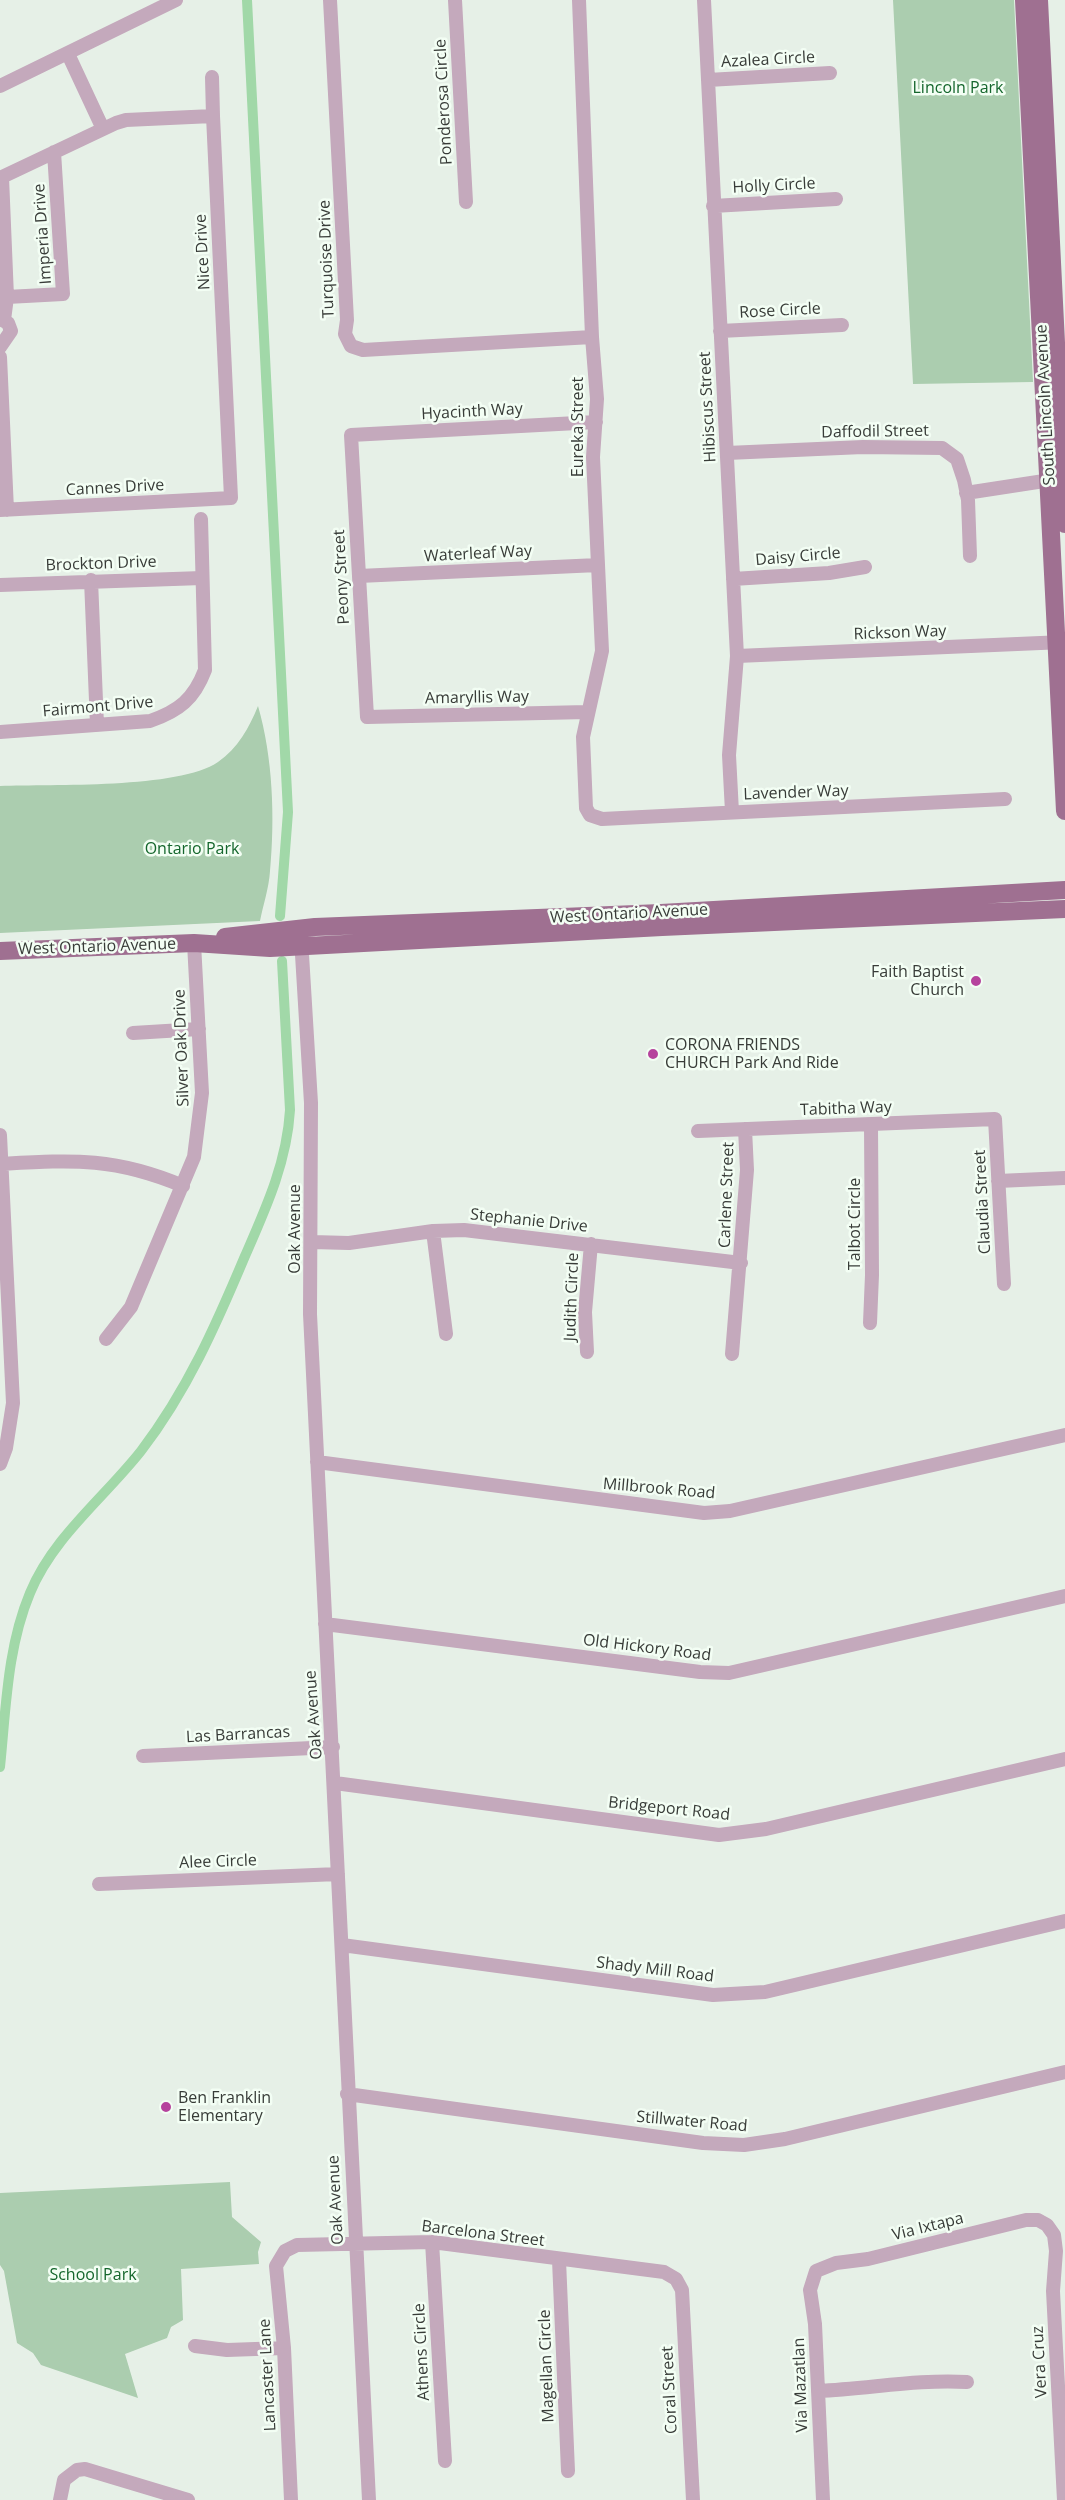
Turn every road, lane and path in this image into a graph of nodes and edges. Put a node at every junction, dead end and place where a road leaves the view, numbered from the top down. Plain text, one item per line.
1 (175, 0) edge
2 (330, 0) edge
3 (455, 0) edge
4 (579, 0) edge
5 (704, 0) edge
6 (1024, 0) edge
7 (1039, 0) edge
8 (68, 54) junction
9 (830, 73) dead end
10 (212, 77) dead end
11 (708, 80) junction
12 (0, 86) edge
13 (213, 116) junction
14 (103, 129) junction
15 (54, 152) junction
16 (836, 198) dead end
17 (466, 202) dead end
18 (713, 206) junction
19 (8, 297) junction
20 (2, 320) edge
21 (842, 325) dead end
22 (720, 331) junction
23 (592, 337) junction
24 (0, 345) edge
25 (0, 357) edge
26 (596, 422) junction
27 (351, 435) joint
28 (727, 453) junction
29 (1059, 479) edge
30 (966, 493) junction
31 (231, 498) joint
32 (4, 510) edge
33 (201, 519) dead end
34 (1065, 524) edge
35 (970, 556) dead end
36 (598, 565) junction
37 (865, 567) dead end
38 (359, 576) junction
39 (202, 578) junction
40 (733, 579) junction
41 (91, 580) junction
42 (0, 585) edge
43 (1061, 642) edge
44 (736, 657) junction
45 (587, 712) junction
46 (367, 717) joint
47 (98, 725) junction
48 (1, 727) edge
49 (1005, 799) dead end
50 (1065, 811) edge
51 (732, 812) junction
52 (590, 815) joint
53 (1065, 890) edge
54 (1065, 909) edge
55 (300, 928) junction
56 (194, 943) junction
57 (301, 946) junction
58 (0, 951) edge
59 (199, 1029) junction
60 (133, 1033) dead end
61 (995, 1119) joint
62 (871, 1125) junction
63 (745, 1129) junction
64 (698, 1131) dead end
65 (0, 1135) edge
66 (1, 1164) edge
67 (1065, 1178) edge
68 (998, 1181) junction
69 (183, 1186) junction
70 (433, 1231) junction
71 (312, 1242) junction
72 (591, 1244) junction
73 (741, 1263) junction
74 (1004, 1284) dead end
75 (4, 1302) edge
76 (870, 1323) dead end
77 (446, 1334) dead end
78 (106, 1339) dead end
79 (587, 1352) dead end
80 (732, 1354) dead end
81 (1065, 1435) edge
82 (317, 1462) junction
83 (0, 1464) edge
84 (1065, 1596) edge
85 (325, 1624) junction
86 (333, 1747) junction
87 (143, 1756) dead end
88 (1065, 1759) edge
89 (335, 1783) junction
90 (338, 1874) junction
91 (99, 1884) dead end
92 (1065, 1921) edge
93 (342, 1945) junction
94 (1065, 2072) edge
95 (347, 2094) junction
96 (1047, 2225) joint
97 (355, 2242) junction
98 (432, 2242) junction
99 (285, 2252) joint
100 (559, 2260) junction
101 (816, 2271) joint
102 (676, 2279) joint
103 (195, 2346) dead end
104 (284, 2348) junction
105 (1060, 2350) edge
106 (967, 2382) dead end
107 (818, 2391) junction
108 (445, 2461) dead end
109 (568, 2471) dead end
110 (60, 2500) edge
111 (188, 2500) edge
112 (291, 2500) edge
113 (369, 2500) edge
114 (693, 2500) edge
115 (823, 2500) edge
116 (1064, 2500) edge

1 - 8 street
2 - 23 street, Turquoise Drive
3 - 17 street, Ponderosa Circle
4 - 23 street, Eureka Street
5 - 11 street, Hibiscus Street
6 - 29 main road, South Lincoln Avenue
7 - 29 main road, South Lincoln Avenue
8 - 12 street
8 - 14 street
9 - 11 street, Azalea Circle
10 - 13 street, Nice Drive
11 - 18 street, Hibiscus Street
13 - 14 street
13 - 31 street, Nice Drive
14 - 15 street
15 - 19 street
15 - 19 street, Imperia Drive
16 - 18 street, Holly Circle
18 - 22 street, Hibiscus Street
19 - 20 street
20 - 24 street
21 - 22 street, Rose Circle
22 - 28 street, Hibiscus Street
23 - 26 street, Eureka Street
25 - 32 street
26 - 27 street, Hyacinth Way
26 - 36 street, Eureka Street
27 - 38 street, Peony Street
28 - 30 street, Daffodil Street
28 - 40 street, Hibiscus Street
29 - 30 street
29 - 34 main road, South Lincoln Avenue
29 - 43 main road, South Lincoln Avenue
30 - 35 street, Daffodil Street
31 - 32 street, Cannes Drive
33 - 39 street, Fairmont Drive
36 - 38 street, Waterleaf Way
36 - 45 street, Eureka Street
37 - 40 street, Daisy Circle
38 - 46 street, Peony Street
39 - 41 street, Brockton Drive
39 - 47 street, Fairmont Drive
40 - 44 street, Hibiscus Street
41 - 42 street, Brockton Drive
41 - 47 street
43 - 44 street, Rickson Way
43 - 50 main road, South Lincoln Avenue
44 - 51 street, Hibiscus Street
45 - 46 street, Amaryllis Way
45 - 52 street, Eureka Street
47 - 48 street, Fairmont Drive
49 - 51 street, Lavender Way
51 - 52 street, Lavender Way
53 - 55 main road, West Ontario Avenue
54 - 57 main road, West Ontario Avenue
55 - 56 main road, West Ontario Avenue
55 - 57 street, Oak Avenue
56 - 57 main road, West Ontario Avenue
56 - 58 main road, West Ontario Avenue
56 - 59 street, Silver Oak Drive
57 - 71 street, Oak Avenue
59 - 60 street
59 - 69 street, Silver Oak Drive
61 - 62 street, Tabitha Way
61 - 68 street, Claudia Street
62 - 63 street, Tabitha Way
62 - 76 street, Talbot Circle
63 - 64 street, Tabitha Way
63 - 73 street, Carlene Street
65 - 66 street
66 - 69 street
66 - 75 street
67 - 68 street
68 - 74 street, Claudia Street
69 - 78 street, Silver Oak Drive
70 - 71 street, Stephanie Drive
70 - 72 street, Stephanie Drive
70 - 77 street
71 - 82 street, Oak Avenue
72 - 73 street, Stephanie Drive
72 - 79 street, Judith Circle
73 - 80 street, Carlene Street
75 - 83 street
81 - 82 street, Millbrook Road
82 - 85 street, Oak Avenue
84 - 85 street, Old Hickory Road
85 - 86 street, Oak Avenue
86 - 87 street, Las Barrancas
86 - 89 street, Oak Avenue
88 - 89 street, Bridgeport Road
89 - 90 street, Oak Avenue
90 - 91 street, Alee Circle
90 - 93 street, Oak Avenue
92 - 93 street, Shady Mill Road
93 - 95 street, Oak Avenue
94 - 95 street, Stillwater Road
95 - 97 street, Oak Avenue
96 - 101 street, Via Ixtapa
96 - 105 street, Vera Cruz
97 - 98 street, Barcelona Street
97 - 99 street, Barcelona Street
97 - 113 street, Oak Avenue
98 - 100 street, Barcelona Street
98 - 108 street, Athens Circle
99 - 104 street, Lancaster Lane
100 - 102 street, Barcelona Street
100 - 109 street, Magellan Circle
101 - 107 street, Via Mazatlan
102 - 114 street, Coral Street
103 - 104 street
104 - 112 street, Lancaster Lane
105 - 116 street, Vera Cruz
106 - 107 street
107 - 115 street, Via Mazatlan
110 - 111 street

